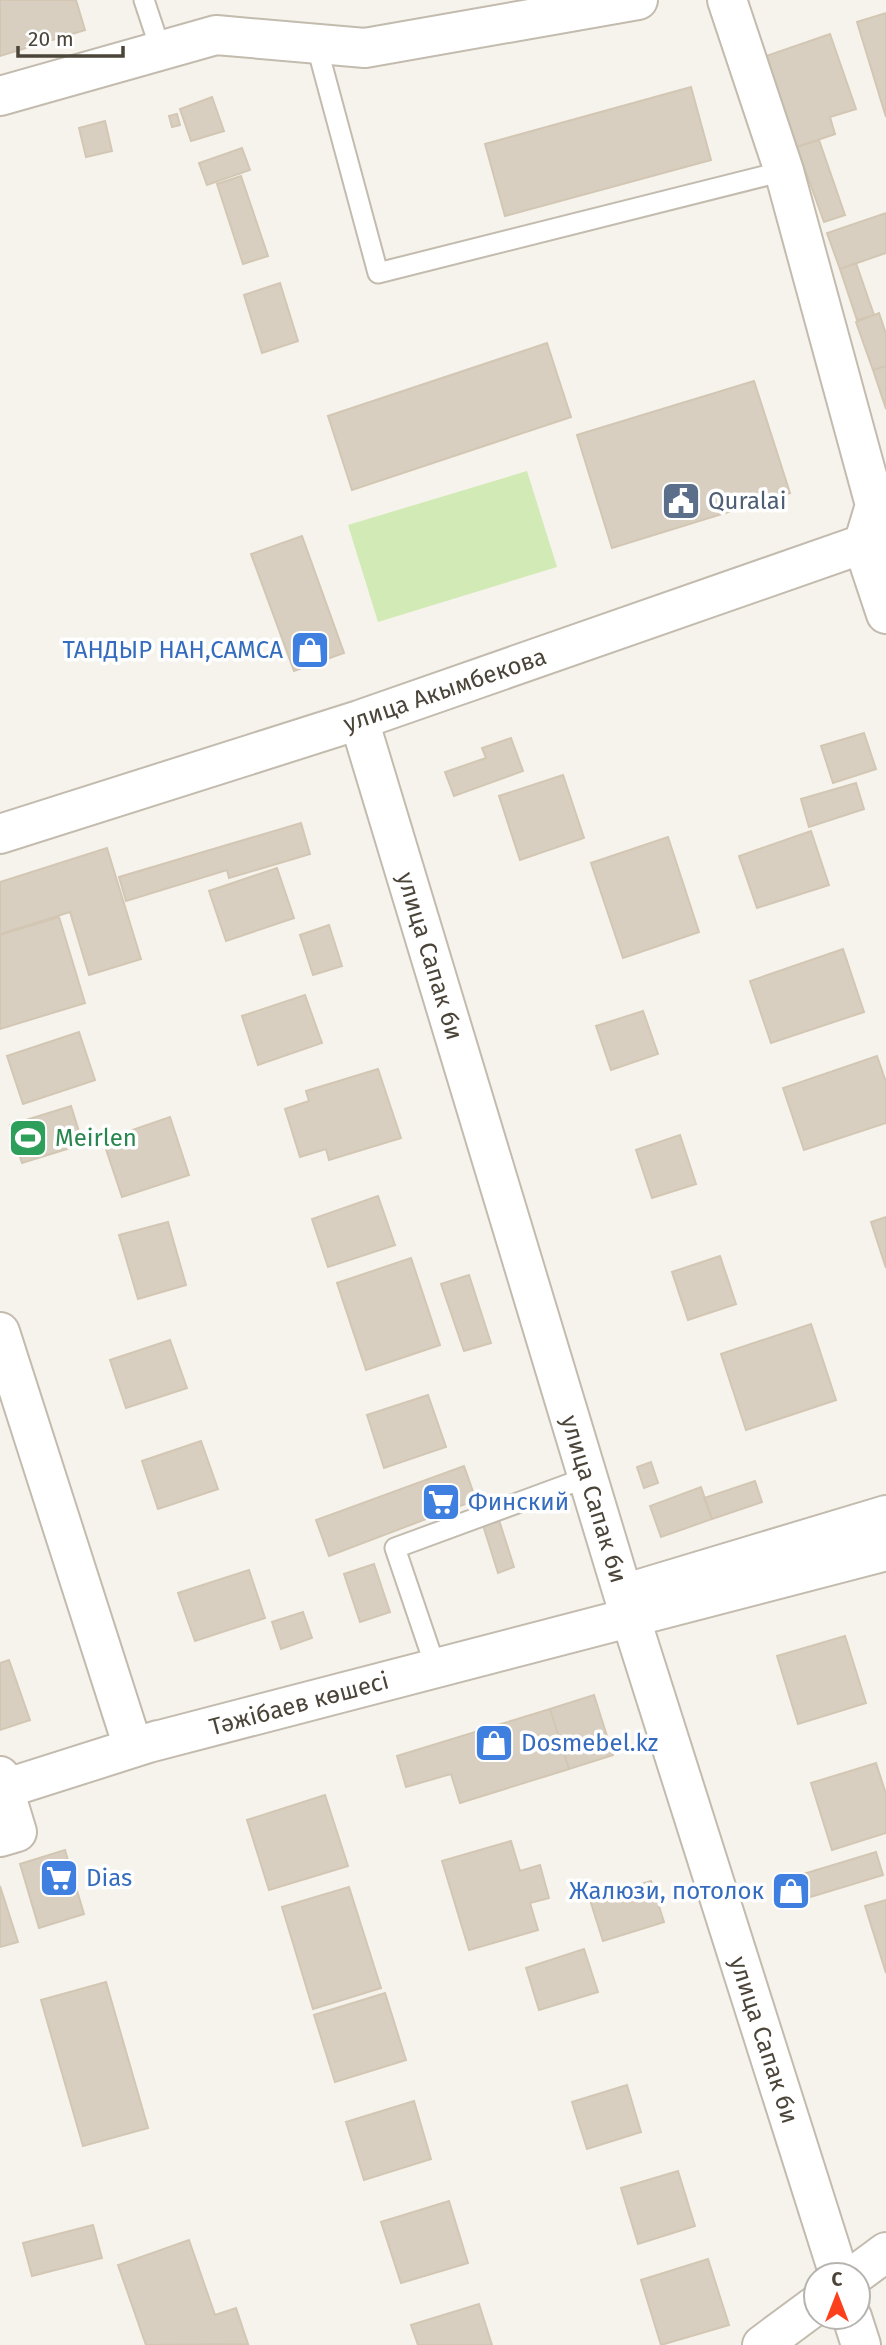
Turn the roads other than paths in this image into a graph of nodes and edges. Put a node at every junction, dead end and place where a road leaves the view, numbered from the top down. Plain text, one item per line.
1 (144, 0) edge
2 (638, 0) edge
3 (727, 0) edge
4 (597, 4) edge
5 (316, 43) junction
6 (161, 51) junction
7 (0, 96) edge
8 (784, 171) junction
9 (874, 540) edge
10 (886, 614) edge
11 (359, 720) junction
12 (0, 834) edge
13 (0, 1332) edge
14 (587, 1477) junction
15 (886, 1515) edge
16 (886, 1551) edge
17 (623, 1594) junction
18 (431, 1654) junction
19 (133, 1747) junction
20 (2, 1782) edge
21 (0, 1837) edge
22 (835, 2261) edge
23 (802, 2315) edge
24 (762, 2345) edge

1 - 6 lane
2 - 4 street
3 - 8 street
4 - 5 street
5 - 6 street
5 - 8 lane
6 - 7 street
8 - 9 street
9 - 10 street
9 - 11 street, улица Акымбекова
11 - 12 street, улица Акымбекова
11 - 14 street, улица Сапак би
13 - 19 street
14 - 17 street, улица Сапак би
14 - 18 lane
15 - 17 street
16 - 19 street, Тәжібаев көшесі
17 - 18 street
17 - 22 street, улица Сапак би
18 - 19 street
19 - 20 street
20 - 21 street
23 - 24 street

